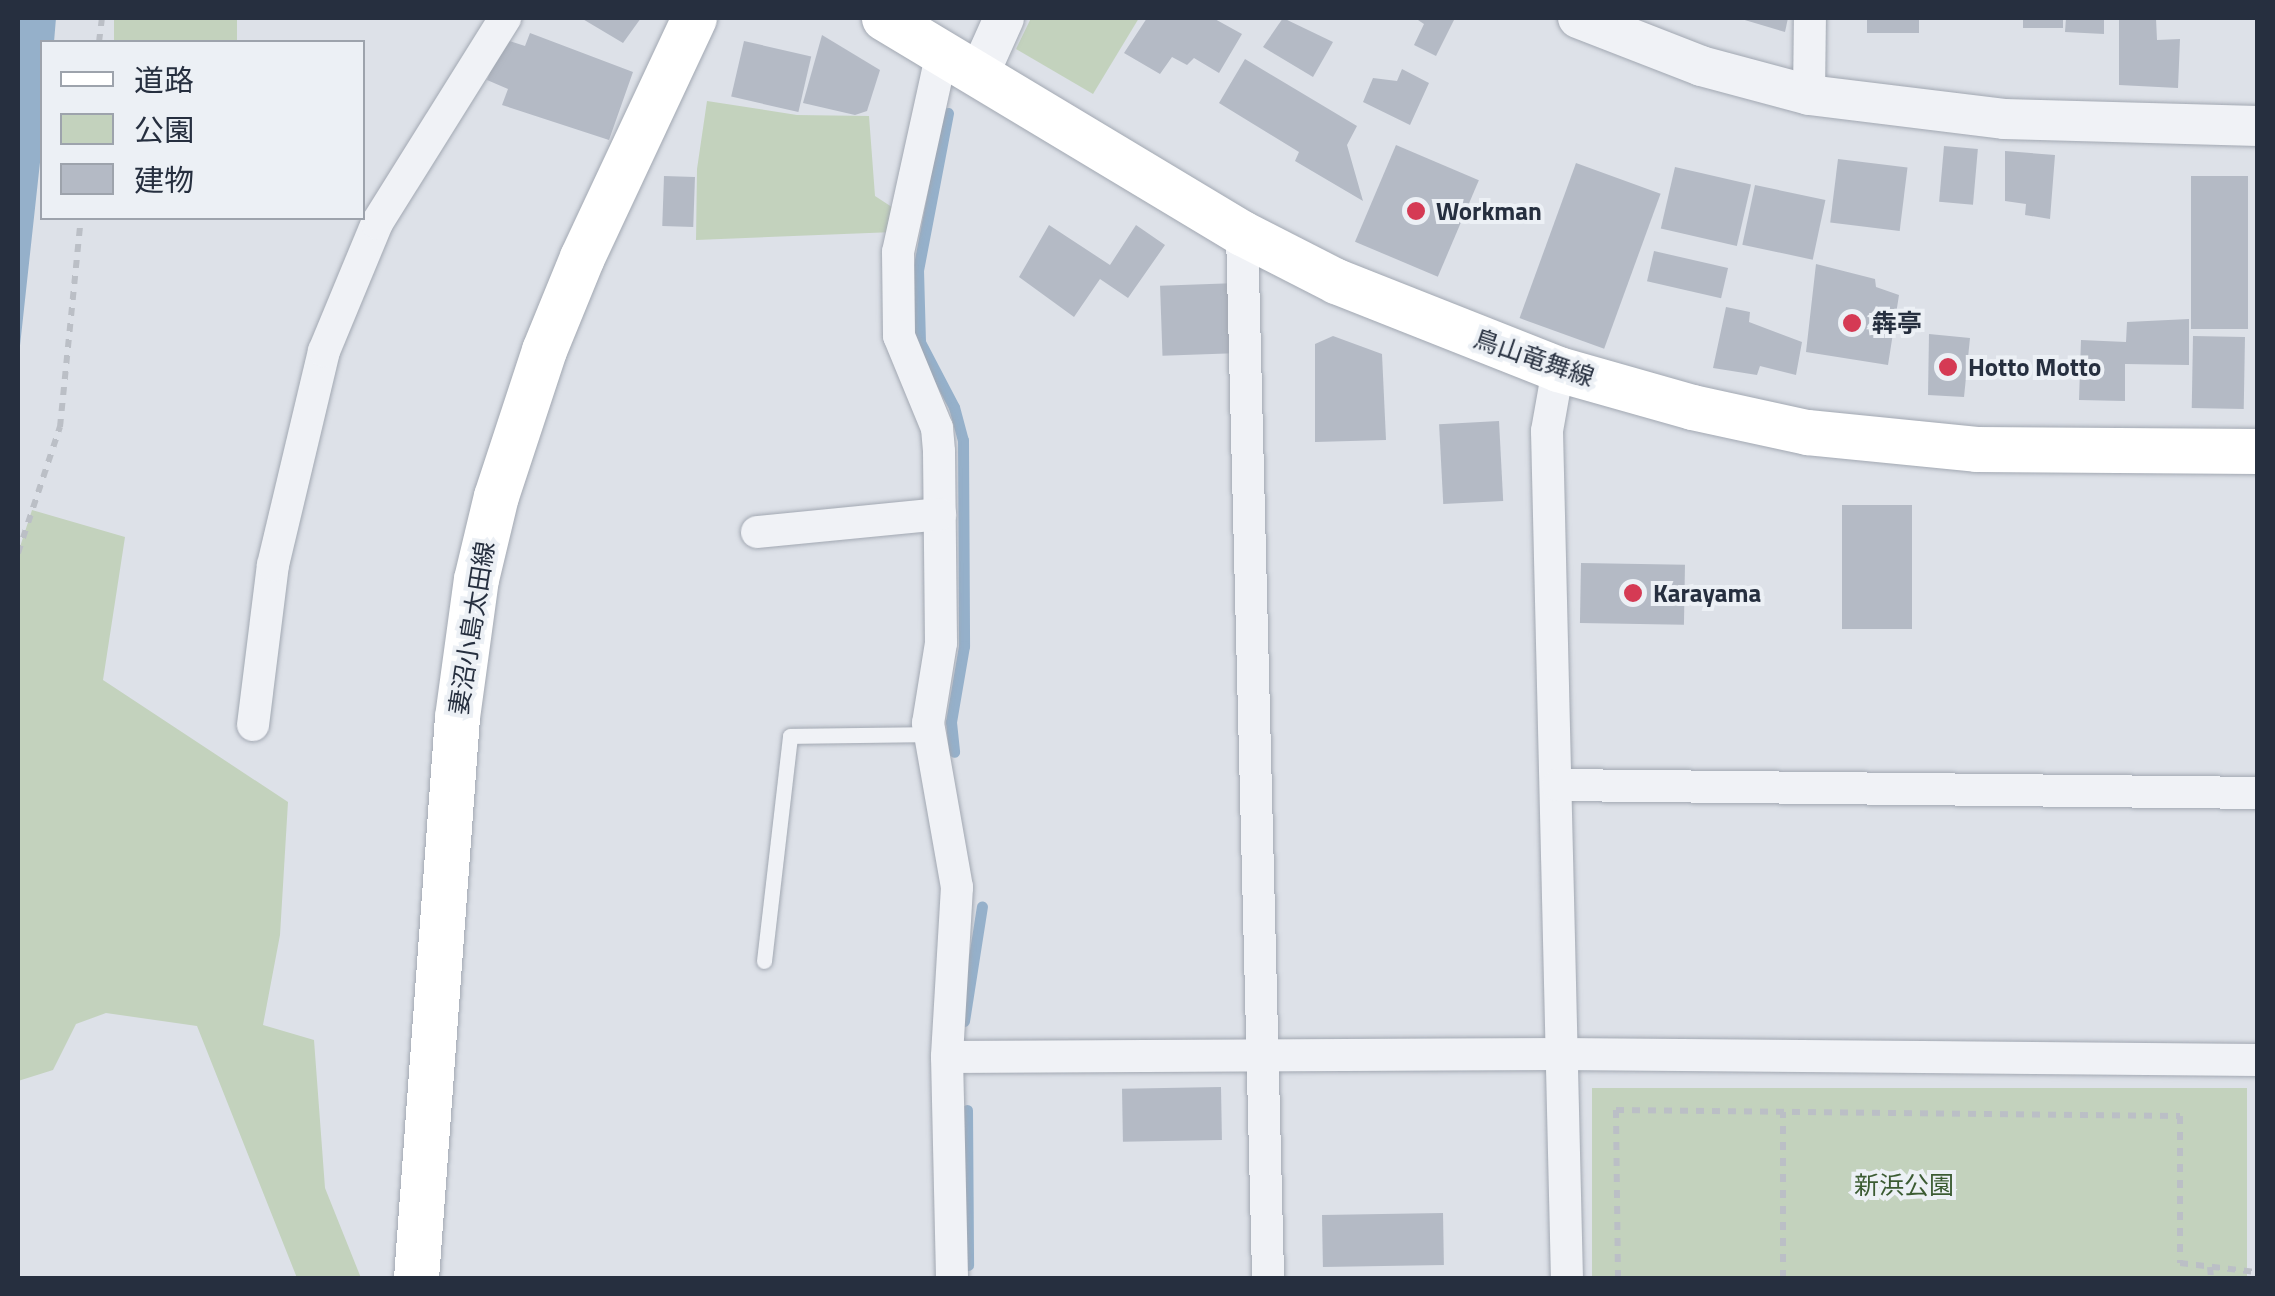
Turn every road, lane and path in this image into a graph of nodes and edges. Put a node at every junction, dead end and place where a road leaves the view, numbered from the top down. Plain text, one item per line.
1 (505, 18) edge
2 (694, 18) edge
3 (884, 18) edge
4 (1004, 18) edge
5 (1578, 18) edge
6 (1810, 18) edge
7 (960, 63) junction
8 (1809, 96) junction
9 (2258, 126) edge
10 (81, 220) edge
11 (1242, 233) junction
12 (1558, 369) junction
13 (2258, 452) edge
14 (940, 514) junction
15 (757, 532) dead end
16 (18, 553) edge
17 (253, 725) dead end
18 (930, 734) junction
19 (1558, 785) junction
20 (2258, 793) edge
21 (764, 961) dead end
22 (1262, 1054) junction
23 (1561, 1054) junction
24 (947, 1057) junction
25 (2258, 1060) edge
26 (1784, 1112) junction
27 (2210, 1267) junction
28 (2255, 1272) edge
29 (416, 1278) edge
30 (952, 1278) edge
31 (1268, 1278) edge
32 (1567, 1278) edge
33 (1618, 1278) edge
34 (1783, 1278) edge
35 (2211, 1278) edge

1 - 17 street
2 - 29 main road, 妻沼小島太田線
3 - 7 main road, 鳥山竜舞線
4 - 7 street
5 - 8 street
6 - 8 street
7 - 11 main road, 鳥山竜舞線
7 - 14 street
8 - 9 street
10 - 16 path
11 - 12 main road, 鳥山竜舞線
11 - 22 street
12 - 13 main road, 鳥山竜舞線
12 - 19 street
14 - 15 street
14 - 18 street
18 - 21 lane
18 - 24 street
19 - 20 street
19 - 23 street
22 - 23 street
22 - 24 street
22 - 31 street
23 - 25 street
23 - 32 street
24 - 30 street
26 - 27 path
26 - 33 path
26 - 34 path
27 - 28 path
27 - 35 path

